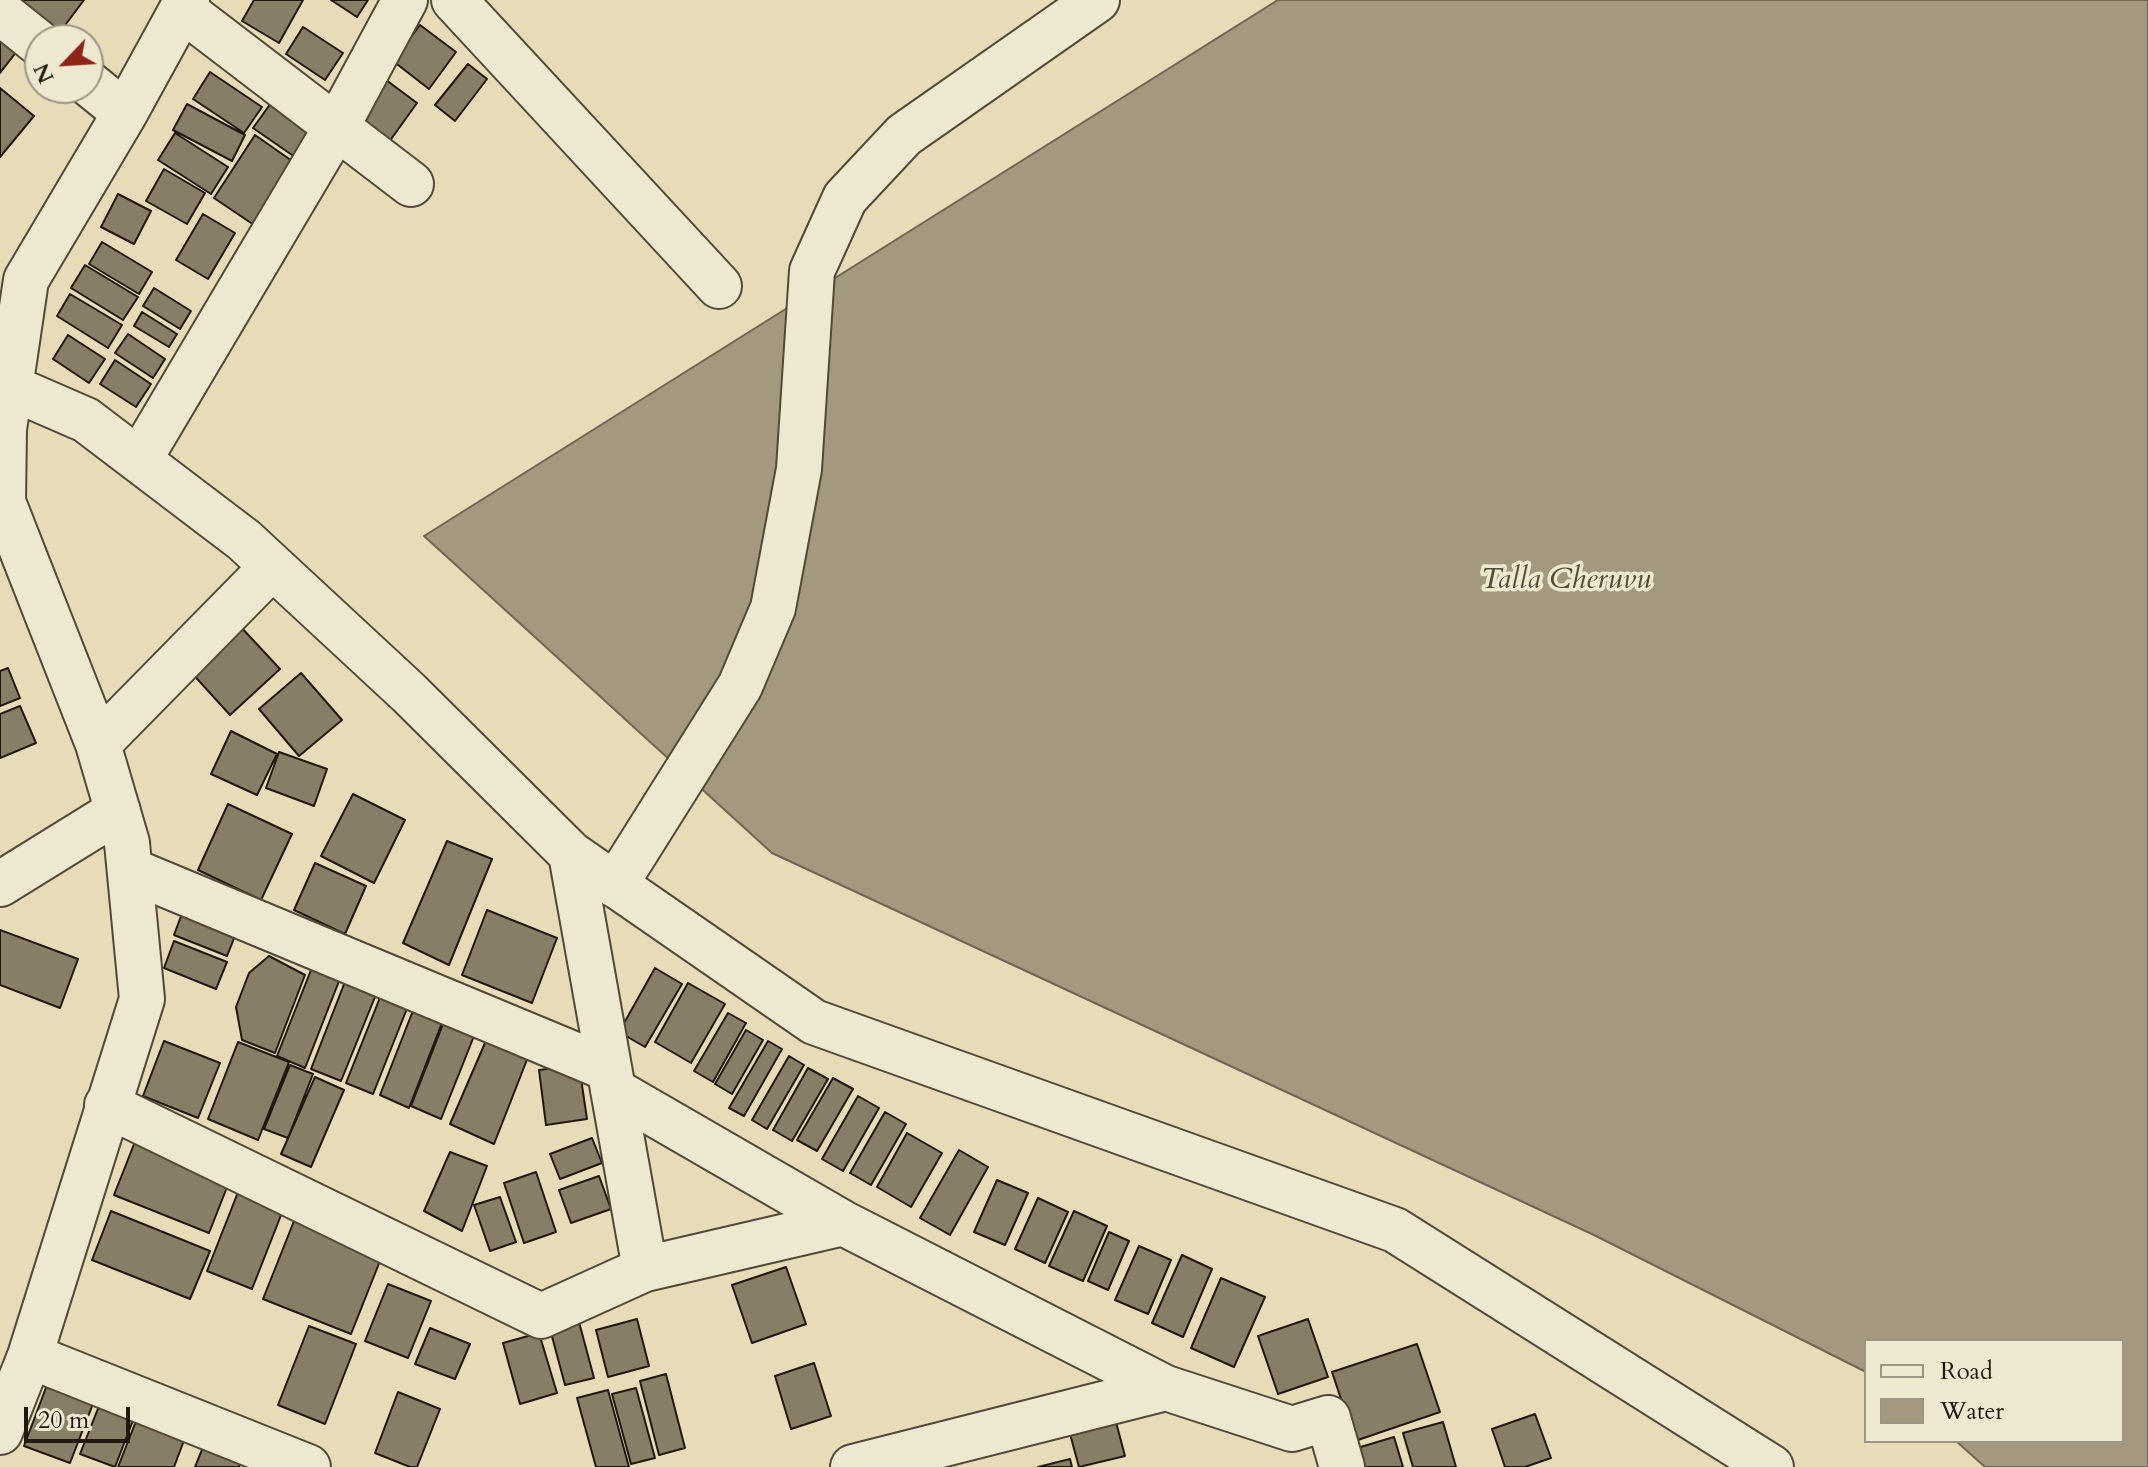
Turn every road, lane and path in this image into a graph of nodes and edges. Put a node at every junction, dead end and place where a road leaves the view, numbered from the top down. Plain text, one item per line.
1 (405, 0) edge
2 (454, 0) edge
3 (1097, 0) edge
4 (184, 5) edge
5 (0, 12) edge
6 (24, 31) edge
7 (104, 96) edge
8 (125, 113) junction
9 (337, 126) junction
10 (411, 184) dead end
11 (719, 286) dead end
12 (10, 387) junction
13 (139, 460) junction
14 (2, 503) edge
15 (272, 567) junction
16 (98, 744) junction
17 (118, 811) junction
18 (571, 854) junction
19 (130, 870) junction
20 (0, 884) edge
21 (615, 885) junction
22 (611, 1080) junction
23 (107, 1105) junction
24 (843, 1223) junction
25 (645, 1269) junction
26 (30, 1356) junction
27 (1166, 1388) junction
28 (0, 1432) edge
29 (308, 1467) edge
30 (853, 1467) edge
31 (1342, 1467) edge
32 (1771, 1467) edge

1 - 9 street
2 - 11 street
3 - 21 street
4 - 8 street
4 - 9 street
5 - 6 street
7 - 8 street
8 - 12 street
9 - 10 street
9 - 13 street
12 - 13 street
12 - 14 street
13 - 15 street
14 - 16 street
15 - 16 street
15 - 18 street
16 - 17 street
17 - 19 street
17 - 20 street
18 - 21 street
18 - 22 street
19 - 22 street
19 - 23 street
21 - 32 street
22 - 24 street
22 - 25 street
23 - 25 street
23 - 26 street
24 - 25 street
24 - 27 street
26 - 28 street
26 - 29 street
27 - 30 street
27 - 31 street

